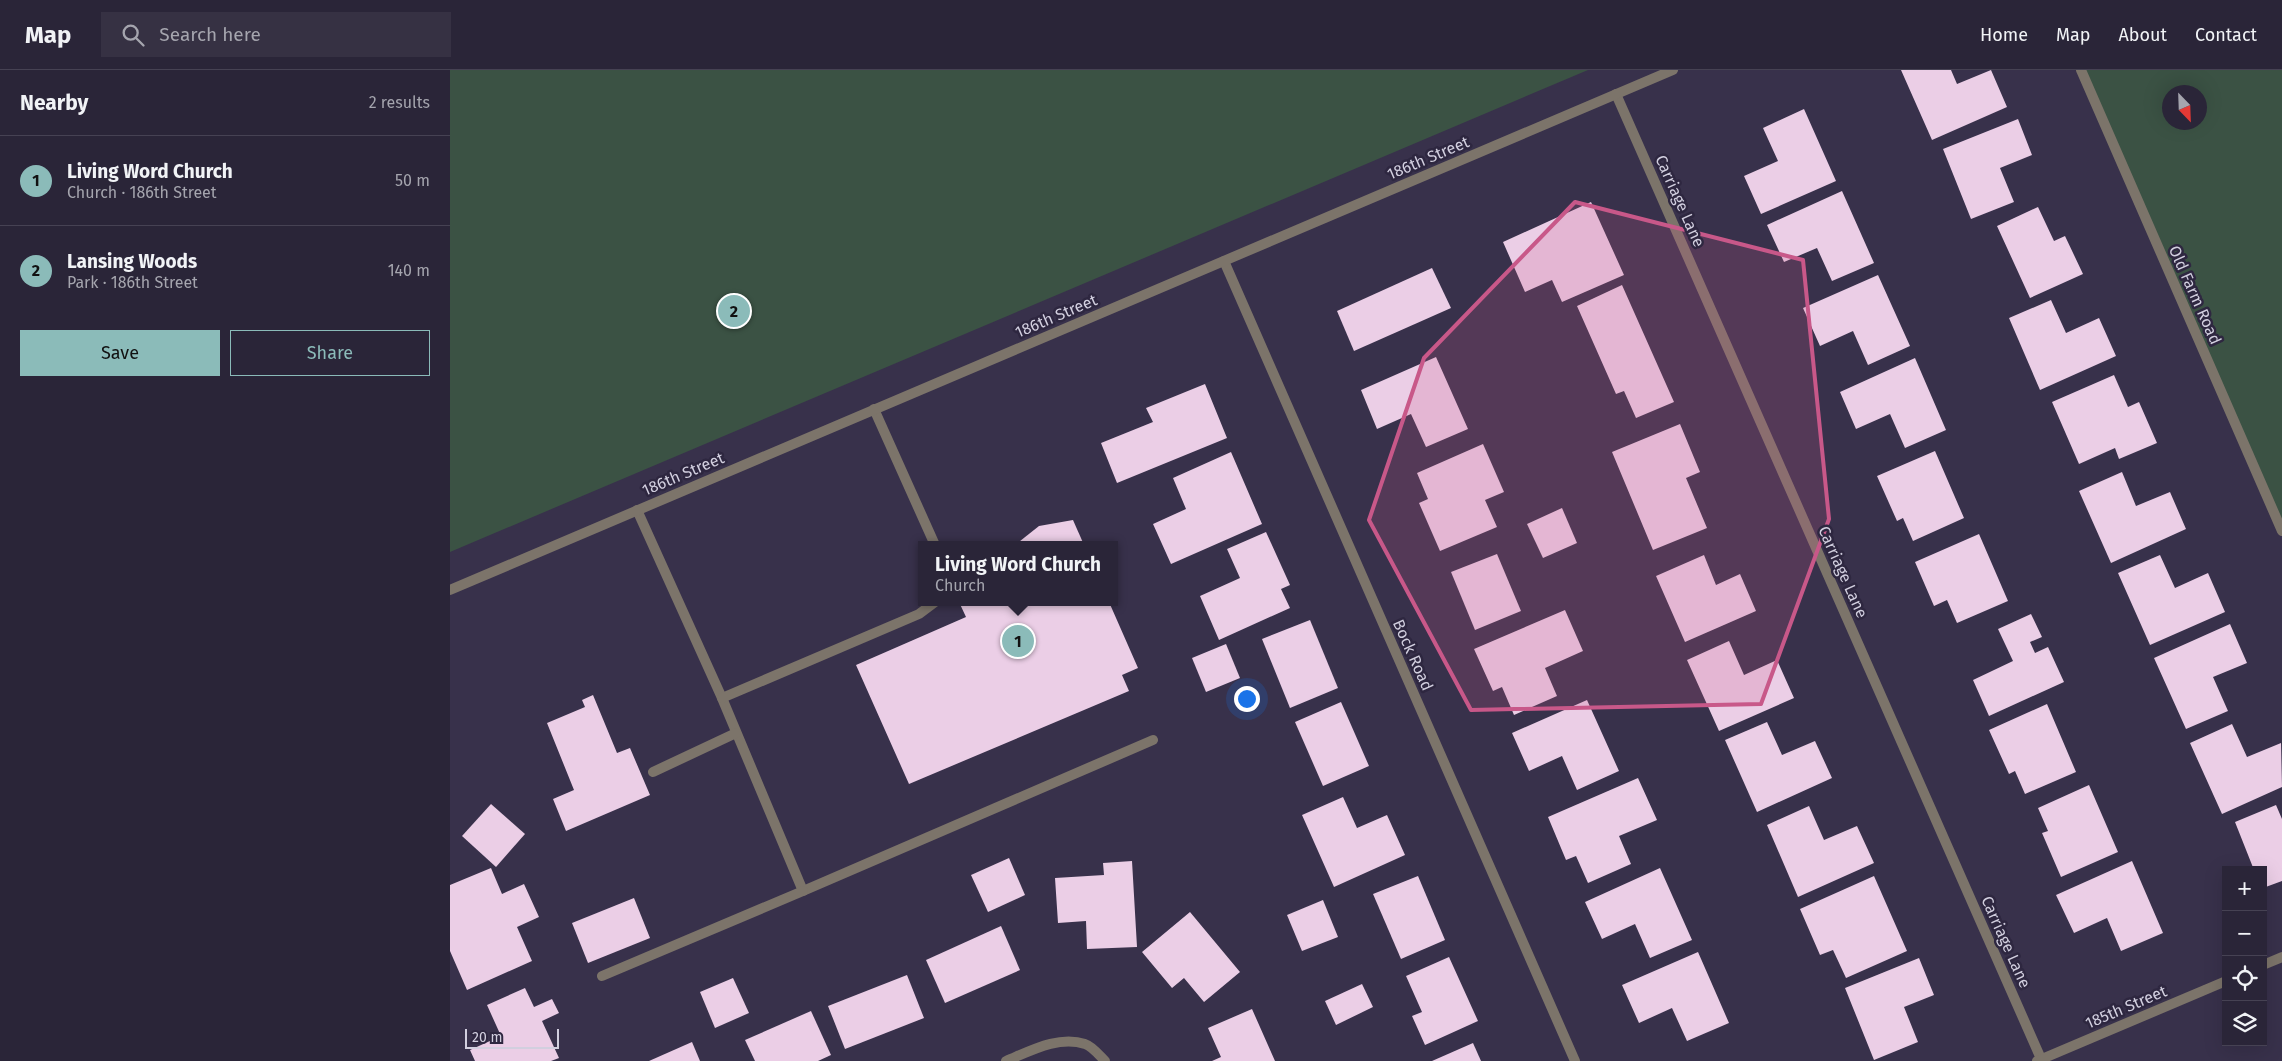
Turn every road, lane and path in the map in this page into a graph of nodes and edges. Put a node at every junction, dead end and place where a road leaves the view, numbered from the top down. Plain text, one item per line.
1 (1673, 70) edge
2 (2081, 70) edge
3 (1616, 94) junction
4 (1224, 261) junction
5 (874, 409) junction
6 (637, 510) junction
7 (2282, 531) edge
8 (933, 541) edge
9 (450, 590) edge
10 (930, 606) edge
11 (722, 698) junction
12 (736, 733) junction
13 (1153, 740) dead end
14 (653, 772) dead end
15 (803, 891) junction
16 (2282, 957) edge
17 (2267, 963) edge
18 (602, 976) dead end
19 (2222, 983) edge
20 (2040, 1060) edge
21 (1006, 1061) edge
22 (1106, 1061) edge
23 (1575, 1061) edge

1 - 3 street, 186th Street
2 - 7 street, Old Farm Road
3 - 4 street, 186th Street
3 - 20 street, Carriage Lane
4 - 5 street, 186th Street
4 - 23 street, Bock Road
5 - 6 street, 186th Street
5 - 8 street
6 - 9 street, 186th Street
6 - 11 street
10 - 11 street
11 - 12 street
12 - 14 street
12 - 15 street
13 - 15 street
15 - 18 street
16 - 17 street
19 - 20 street, 185th Street
21 - 22 street

